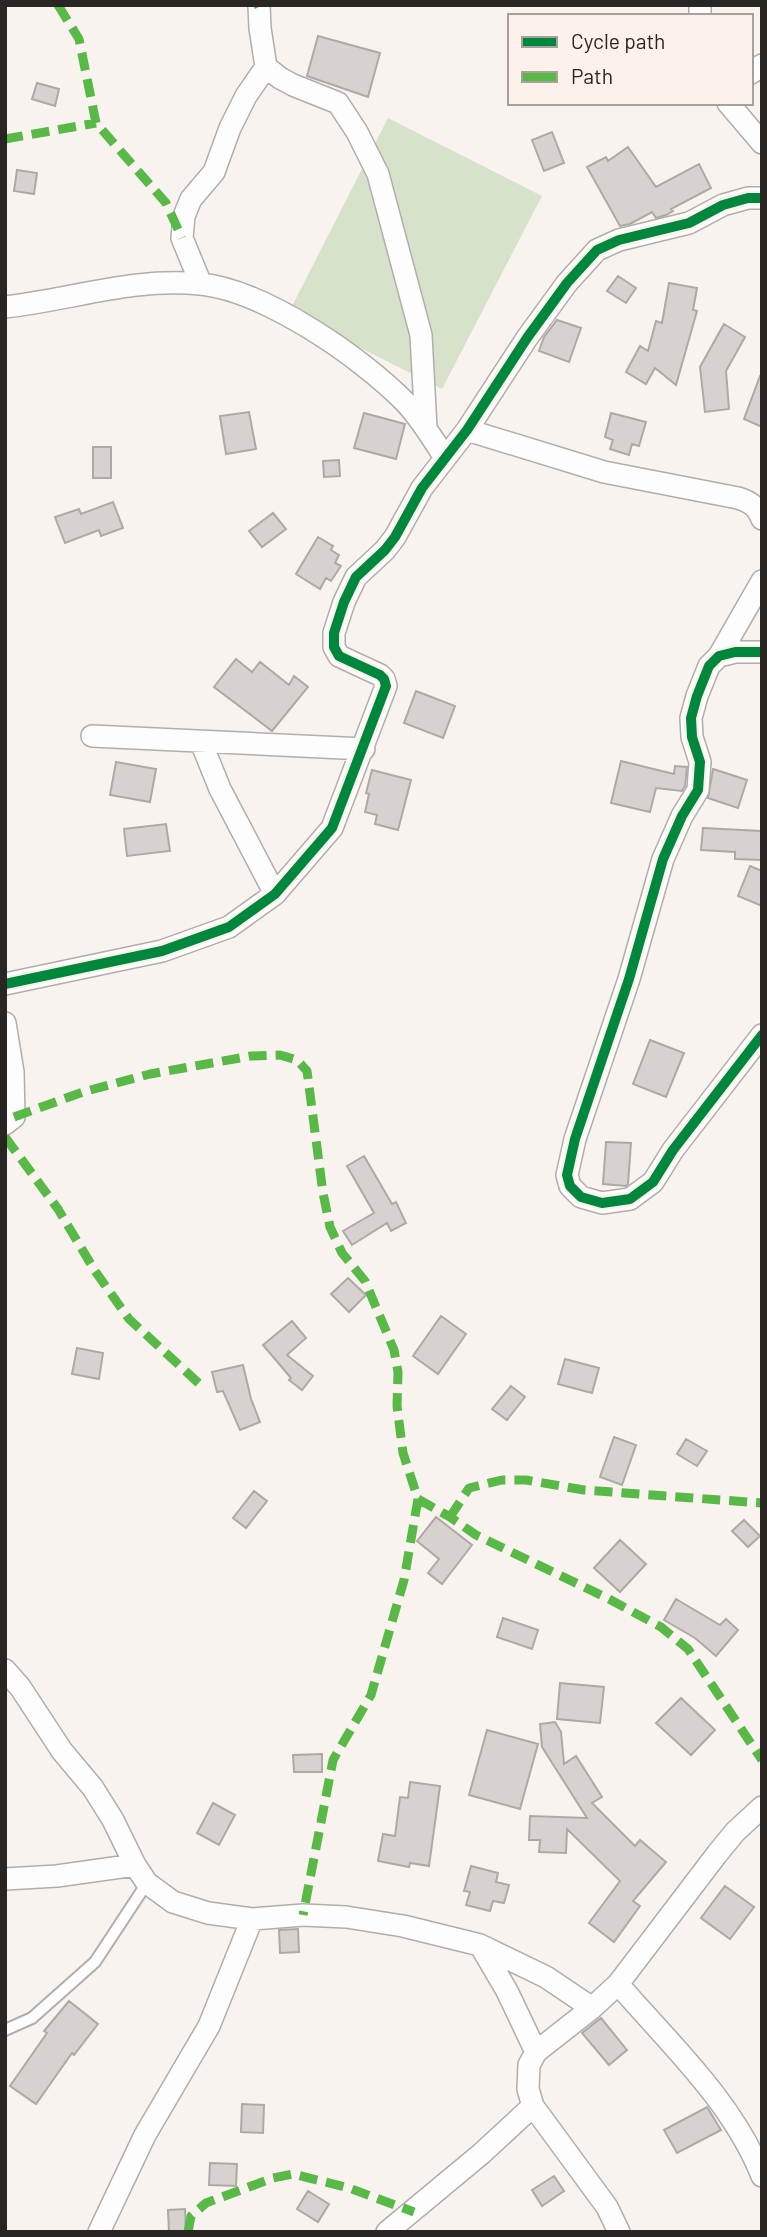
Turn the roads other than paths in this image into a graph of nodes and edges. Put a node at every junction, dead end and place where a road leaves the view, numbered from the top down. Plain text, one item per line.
1 (259, 5) edge
2 (266, 67) junction
3 (730, 105) edge
4 (762, 143) edge
5 (762, 198) edge
6 (201, 284) junction
7 (5, 307) edge
8 (426, 428) junction
9 (467, 430) junction
10 (445, 458) junction
11 (762, 519) edge
12 (762, 582) edge
13 (762, 652) edge
14 (719, 656) junction
15 (92, 736) dead end
16 (201, 743) junction
17 (364, 749) junction
18 (275, 894) junction
19 (5, 984) edge
20 (5, 1023) edge
21 (762, 1035) edge
22 (5, 1124) edge
23 (5, 1670) edge
24 (762, 1807) edge
25 (135, 1865) junction
26 (5, 1880) edge
27 (147, 1883) junction
28 (252, 1919) junction
29 (480, 1945) junction
30 (618, 1984) junction
31 (592, 2008) junction
32 (5, 2030) edge
33 (536, 2052) junction
34 (533, 2106) junction
35 (762, 2176) edge
36 (99, 2232) edge
37 (387, 2232) edge
38 (619, 2232) edge

1 - 2 street
2 - 6 street
2 - 8 street
3 - 4 street
5 - 9 street
6 - 7 street
6 - 8 street
8 - 10 street
9 - 10 street
9 - 11 street
10 - 17 street
12 - 14 street
13 - 14 street
14 - 21 street
15 - 16 street
16 - 17 street
16 - 18 street
17 - 18 street
18 - 19 street
20 - 22 street
23 - 25 street
24 - 30 street
25 - 26 street
25 - 27 street
27 - 28 street
27 - 32 lane
28 - 29 street
28 - 36 street
29 - 31 street
29 - 33 street
30 - 31 street
30 - 35 street
31 - 33 street
33 - 34 street
34 - 37 street
34 - 38 street

